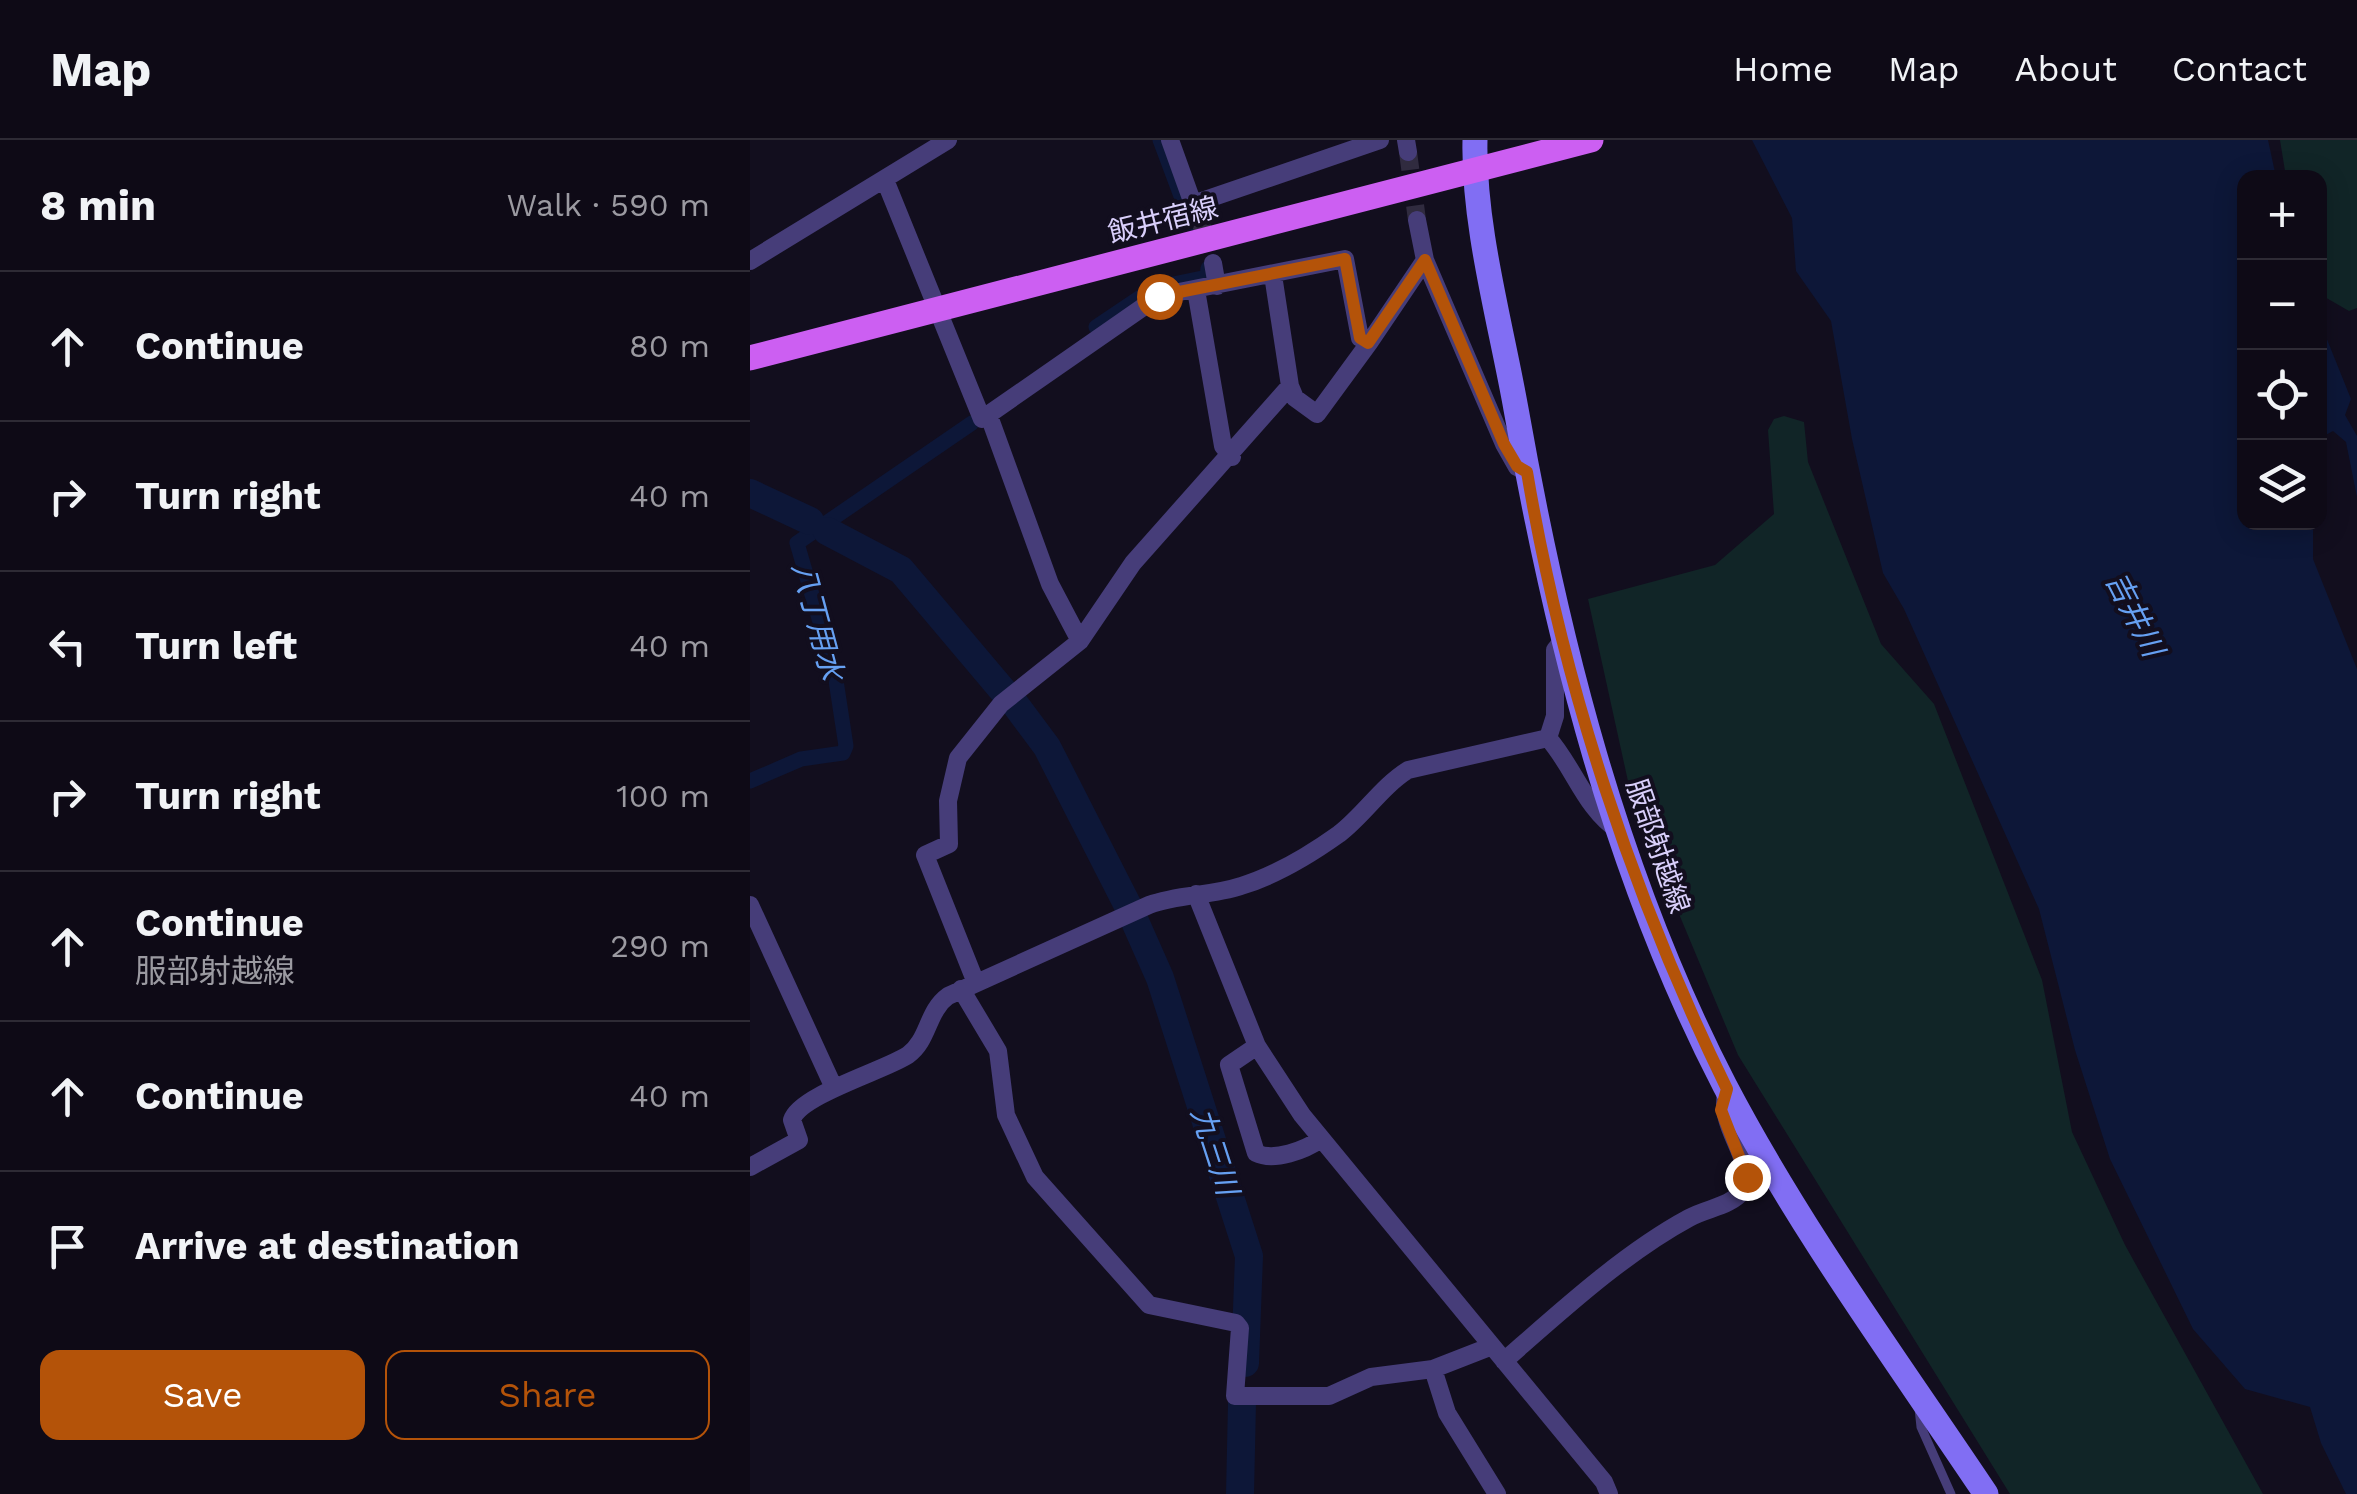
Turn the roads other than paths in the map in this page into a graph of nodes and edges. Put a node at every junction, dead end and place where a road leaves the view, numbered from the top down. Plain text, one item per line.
1 (948, 140) edge
2 (1170, 140) edge
3 (1380, 140) edge
4 (1475, 140) edge
5 (1591, 140) edge
6 (1476, 172) junction
7 (885, 180) junction
8 (1417, 220) tunnel mouth
9 (1425, 260) junction
10 (750, 261) edge
11 (1214, 263) tunnel mouth
12 (1273, 275) junction
13 (1218, 286) junction
14 (1196, 290) junction
15 (935, 308) junction
16 (1368, 343) junction
17 (750, 358) edge
18 (1290, 386) junction
19 (989, 416) junction
20 (1232, 456) junction
21 (1527, 472) junction
22 (1564, 639) junction
23 (1080, 641) junction
24 (1548, 738) junction
25 (1618, 830) junction
26 (1196, 894) junction
27 (750, 905) edge
28 (969, 986) junction
29 (1257, 1046) junction
30 (834, 1088) junction
31 (1727, 1089) junction
32 (1321, 1139) junction
33 (750, 1167) edge
34 (1498, 1354) junction
35 (1433, 1370) junction
36 (1917, 1390) junction
37 (1497, 1494) edge
38 (1609, 1494) edge
39 (1950, 1494) edge
40 (1986, 1494) edge

1 - 7 street
2 - 3 street
4 - 6 main road, 服部射越線
5 - 6 main road, 飯井宿線
6 - 15 main road, 飯井宿線
6 - 21 main road, 服部射越線
7 - 10 street
7 - 15 street
8 - 9 street
9 - 16 street
9 - 21 street
11 - 13 street
12 - 13 street
12 - 16 street
12 - 18 street
13 - 14 street
14 - 19 street
14 - 20 street
15 - 17 main road, 飯井宿線
15 - 19 street
16 - 18 street
18 - 20 street
19 - 23 street
20 - 23 street
21 - 22 main road, 服部射越線
22 - 24 street
22 - 25 main road, 服部射越線
23 - 28 street
24 - 25 street
24 - 26 street
25 - 31 main road, 服部射越線
26 - 28 street
26 - 29 street
27 - 30 street
28 - 30 street
28 - 35 street
29 - 32 street
29 - 32 street
30 - 33 street
31 - 34 street
31 - 36 main road, 服部射越線
32 - 34 street
34 - 35 street
34 - 38 street
35 - 37 street
36 - 39 lane
36 - 40 main road, 服部射越線

